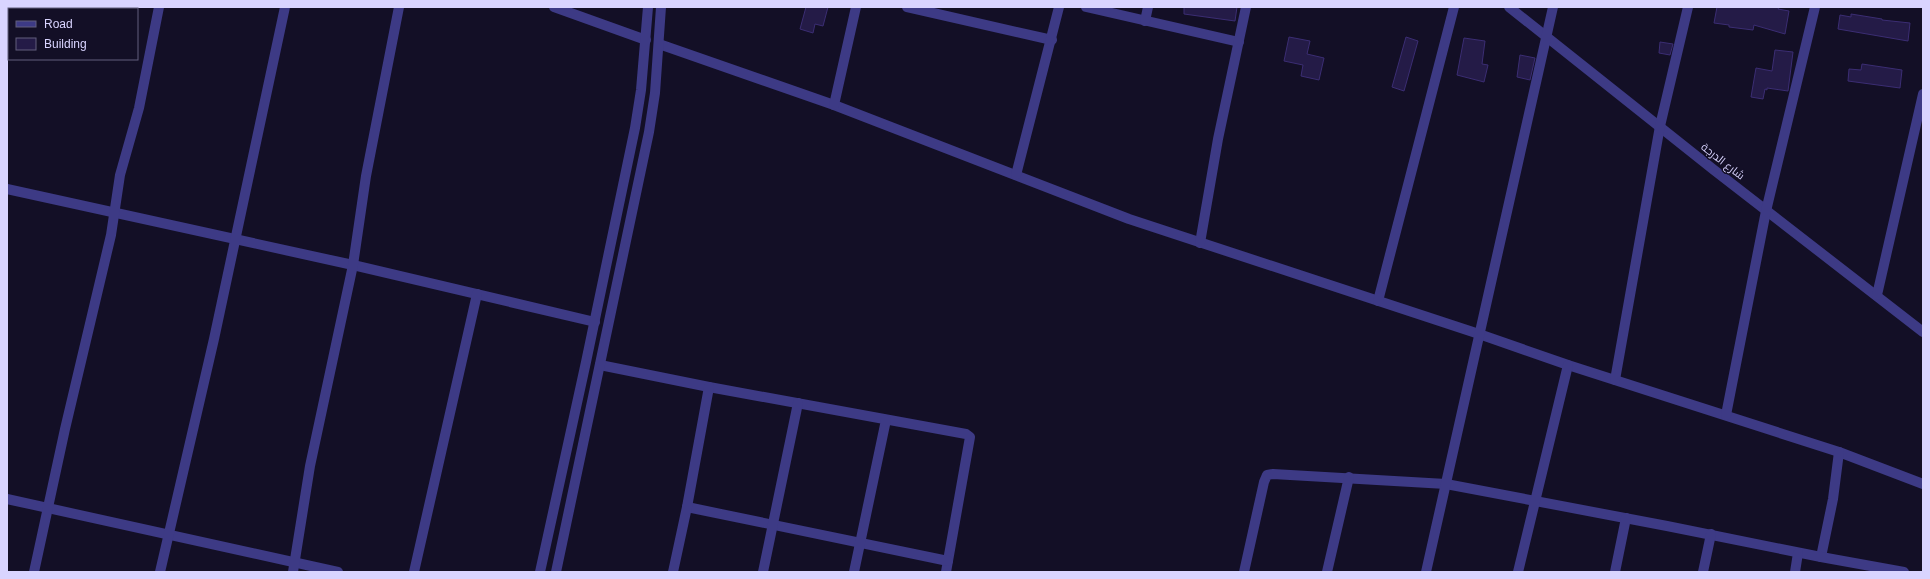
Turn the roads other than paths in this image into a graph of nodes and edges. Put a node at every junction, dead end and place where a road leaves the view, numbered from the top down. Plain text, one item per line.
1 (159, 7) edge
2 (285, 7) edge
3 (399, 7) edge
4 (554, 7) edge
5 (648, 7) edge
6 (661, 7) edge
7 (856, 7) edge
8 (907, 7) edge
9 (1059, 7) edge
10 (1086, 7) edge
11 (1148, 7) edge
12 (1246, 7) edge
13 (1454, 7) edge
14 (1509, 7) edge
15 (1553, 7) edge
16 (1688, 7) edge
17 (1815, 7) edge
18 (1145, 21) junction
19 (1546, 36) junction
20 (646, 40) junction
21 (1052, 40) junction
22 (1239, 42) junction
23 (660, 44) junction
24 (1923, 94) edge
25 (834, 105) junction
26 (1660, 126) junction
27 (1016, 175) junction
28 (7, 189) edge
29 (1766, 211) junction
30 (113, 212) junction
31 (236, 239) junction
32 (1200, 243) junction
33 (353, 265) junction
34 (477, 294) junction
35 (1877, 295) junction
36 (1378, 301) junction
37 (595, 322) junction
38 (1923, 332) edge
39 (1479, 334) junction
40 (600, 365) junction
41 (1568, 366) junction
42 (1615, 380) junction
43 (709, 387) junction
44 (798, 403) junction
45 (1726, 415) junction
46 (886, 420) junction
47 (1839, 452) junction
48 (1349, 477) junction
49 (1446, 484) junction
50 (1923, 484) edge
51 (7, 499) edge
52 (1535, 501) junction
53 (687, 507) junction
54 (48, 509) junction
55 (1626, 518) junction
56 (773, 524) junction
57 (170, 534) junction
58 (1711, 534) junction
59 (861, 542) junction
60 (1798, 553) junction
61 (1821, 557) junction
62 (948, 561) junction
63 (295, 562) junction
64 (34, 572) edge
65 (160, 572) edge
66 (293, 572) edge
67 (338, 572) edge
68 (414, 572) edge
69 (540, 572) edge
70 (556, 572) edge
71 (673, 572) edge
72 (763, 572) edge
73 (854, 572) edge
74 (946, 572) edge
75 (1244, 572) edge
76 (1327, 572) edge
77 (1426, 572) edge
78 (1518, 572) edge
79 (1615, 572) edge
80 (1703, 572) edge
81 (1795, 572) edge
82 (1904, 572) edge

1 - 30 street
2 - 31 street
3 - 33 street
4 - 20 street
5 - 20 street
6 - 23 street
7 - 25 street
8 - 21 street
9 - 21 street
10 - 18 street
11 - 18 street
12 - 22 street
13 - 36 street
14 - 19 street, شارع الدرجة
15 - 19 street
16 - 26 street
17 - 29 street
18 - 22 street
19 - 26 street, شارع الدرجة
19 - 39 street
20 - 37 street
21 - 27 street
22 - 32 street
23 - 25 street
23 - 40 street
24 - 35 street
25 - 27 street
26 - 29 street, شارع الدرجة
26 - 42 street
27 - 32 street
28 - 30 street
29 - 35 street, شارع الدرجة
29 - 45 street
30 - 31 street
30 - 54 street
31 - 33 street
31 - 57 street
32 - 36 street
33 - 34 street
33 - 63 street
34 - 37 street
34 - 68 street
35 - 38 street, شارع الدرجة
36 - 39 street
37 - 69 street
39 - 41 street
39 - 49 street
40 - 43 street
40 - 70 street
41 - 42 street
41 - 52 street
42 - 45 street
43 - 44 street
43 - 53 street
44 - 46 street
44 - 56 street
45 - 47 street
46 - 59 street
46 - 62 street
47 - 50 street
47 - 61 street
48 - 49 street
48 - 75 street
48 - 76 street
49 - 52 street
49 - 77 street
51 - 54 street
52 - 55 street
52 - 78 street
53 - 56 street
53 - 71 street
54 - 57 street
54 - 64 street
55 - 58 street
55 - 79 street
56 - 59 street
56 - 72 street
57 - 63 street
57 - 65 street
58 - 60 street
58 - 80 street
59 - 62 street
59 - 73 street
60 - 61 street
60 - 81 street
61 - 82 street
62 - 74 street
63 - 66 street
63 - 67 street

